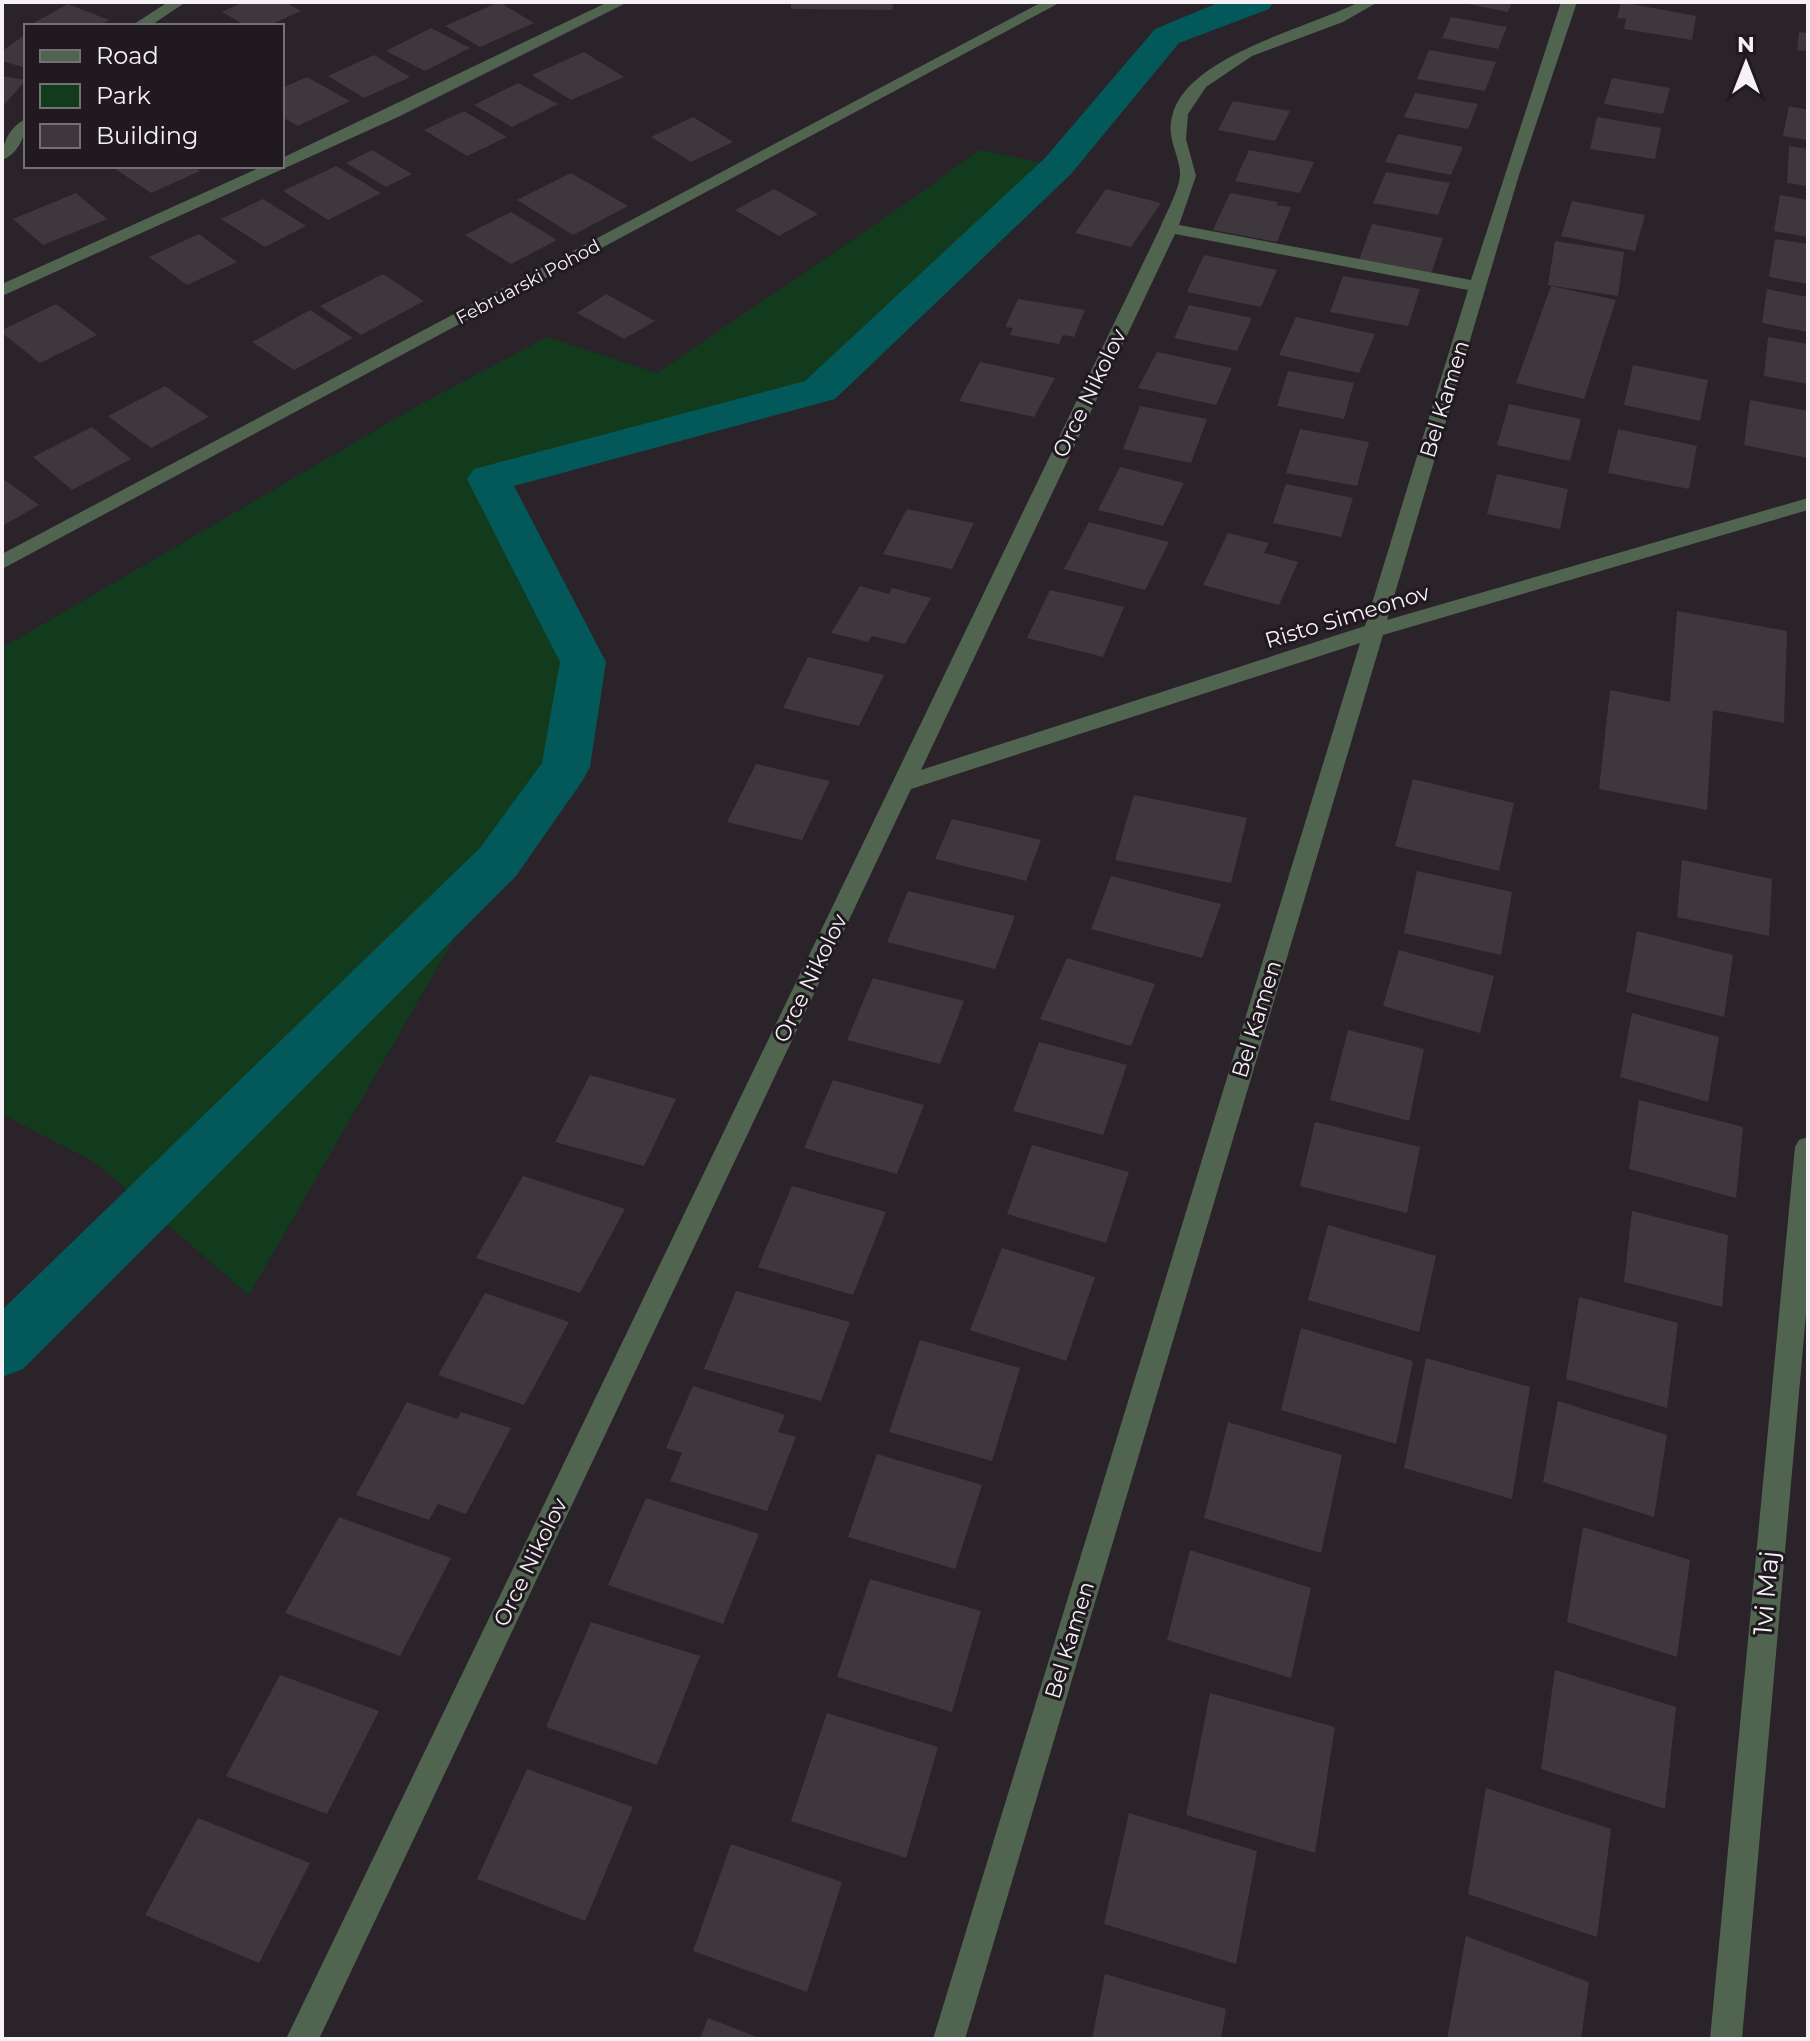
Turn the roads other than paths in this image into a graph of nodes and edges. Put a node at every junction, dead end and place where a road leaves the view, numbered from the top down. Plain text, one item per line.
1 (178, 2) edge
2 (620, 2) edge
3 (1053, 2) edge
4 (1370, 2) edge
5 (1569, 2) edge
6 (142, 24) edge
7 (24, 127) edge
8 (2, 155) edge
9 (284, 163) edge
10 (273, 168) edge
11 (1169, 228) junction
12 (1479, 287) junction
13 (2, 291) edge
14 (1808, 504) edge
15 (2, 562) edge
16 (1373, 631) junction
17 (903, 784) junction
18 (1808, 1147) edge
19 (1803, 1240) edge
20 (302, 2039) edge
21 (949, 2039) edge
22 (1726, 2039) edge

1 - 6 street
2 - 9 street
3 - 15 street, Februarski Pohod
4 - 11 street, Orce Nikolov
5 - 12 street, Bel Kamen
7 - 8 street
10 - 13 street
11 - 12 street
11 - 17 street, Orce Nikolov
12 - 16 street, Bel Kamen
14 - 16 street, Risto Simeonov
16 - 17 street, Risto Simeonov
16 - 21 street, Bel Kamen
17 - 20 street, Orce Nikolov
18 - 19 street, 1vi Maj
19 - 22 street, 1vi Maj

